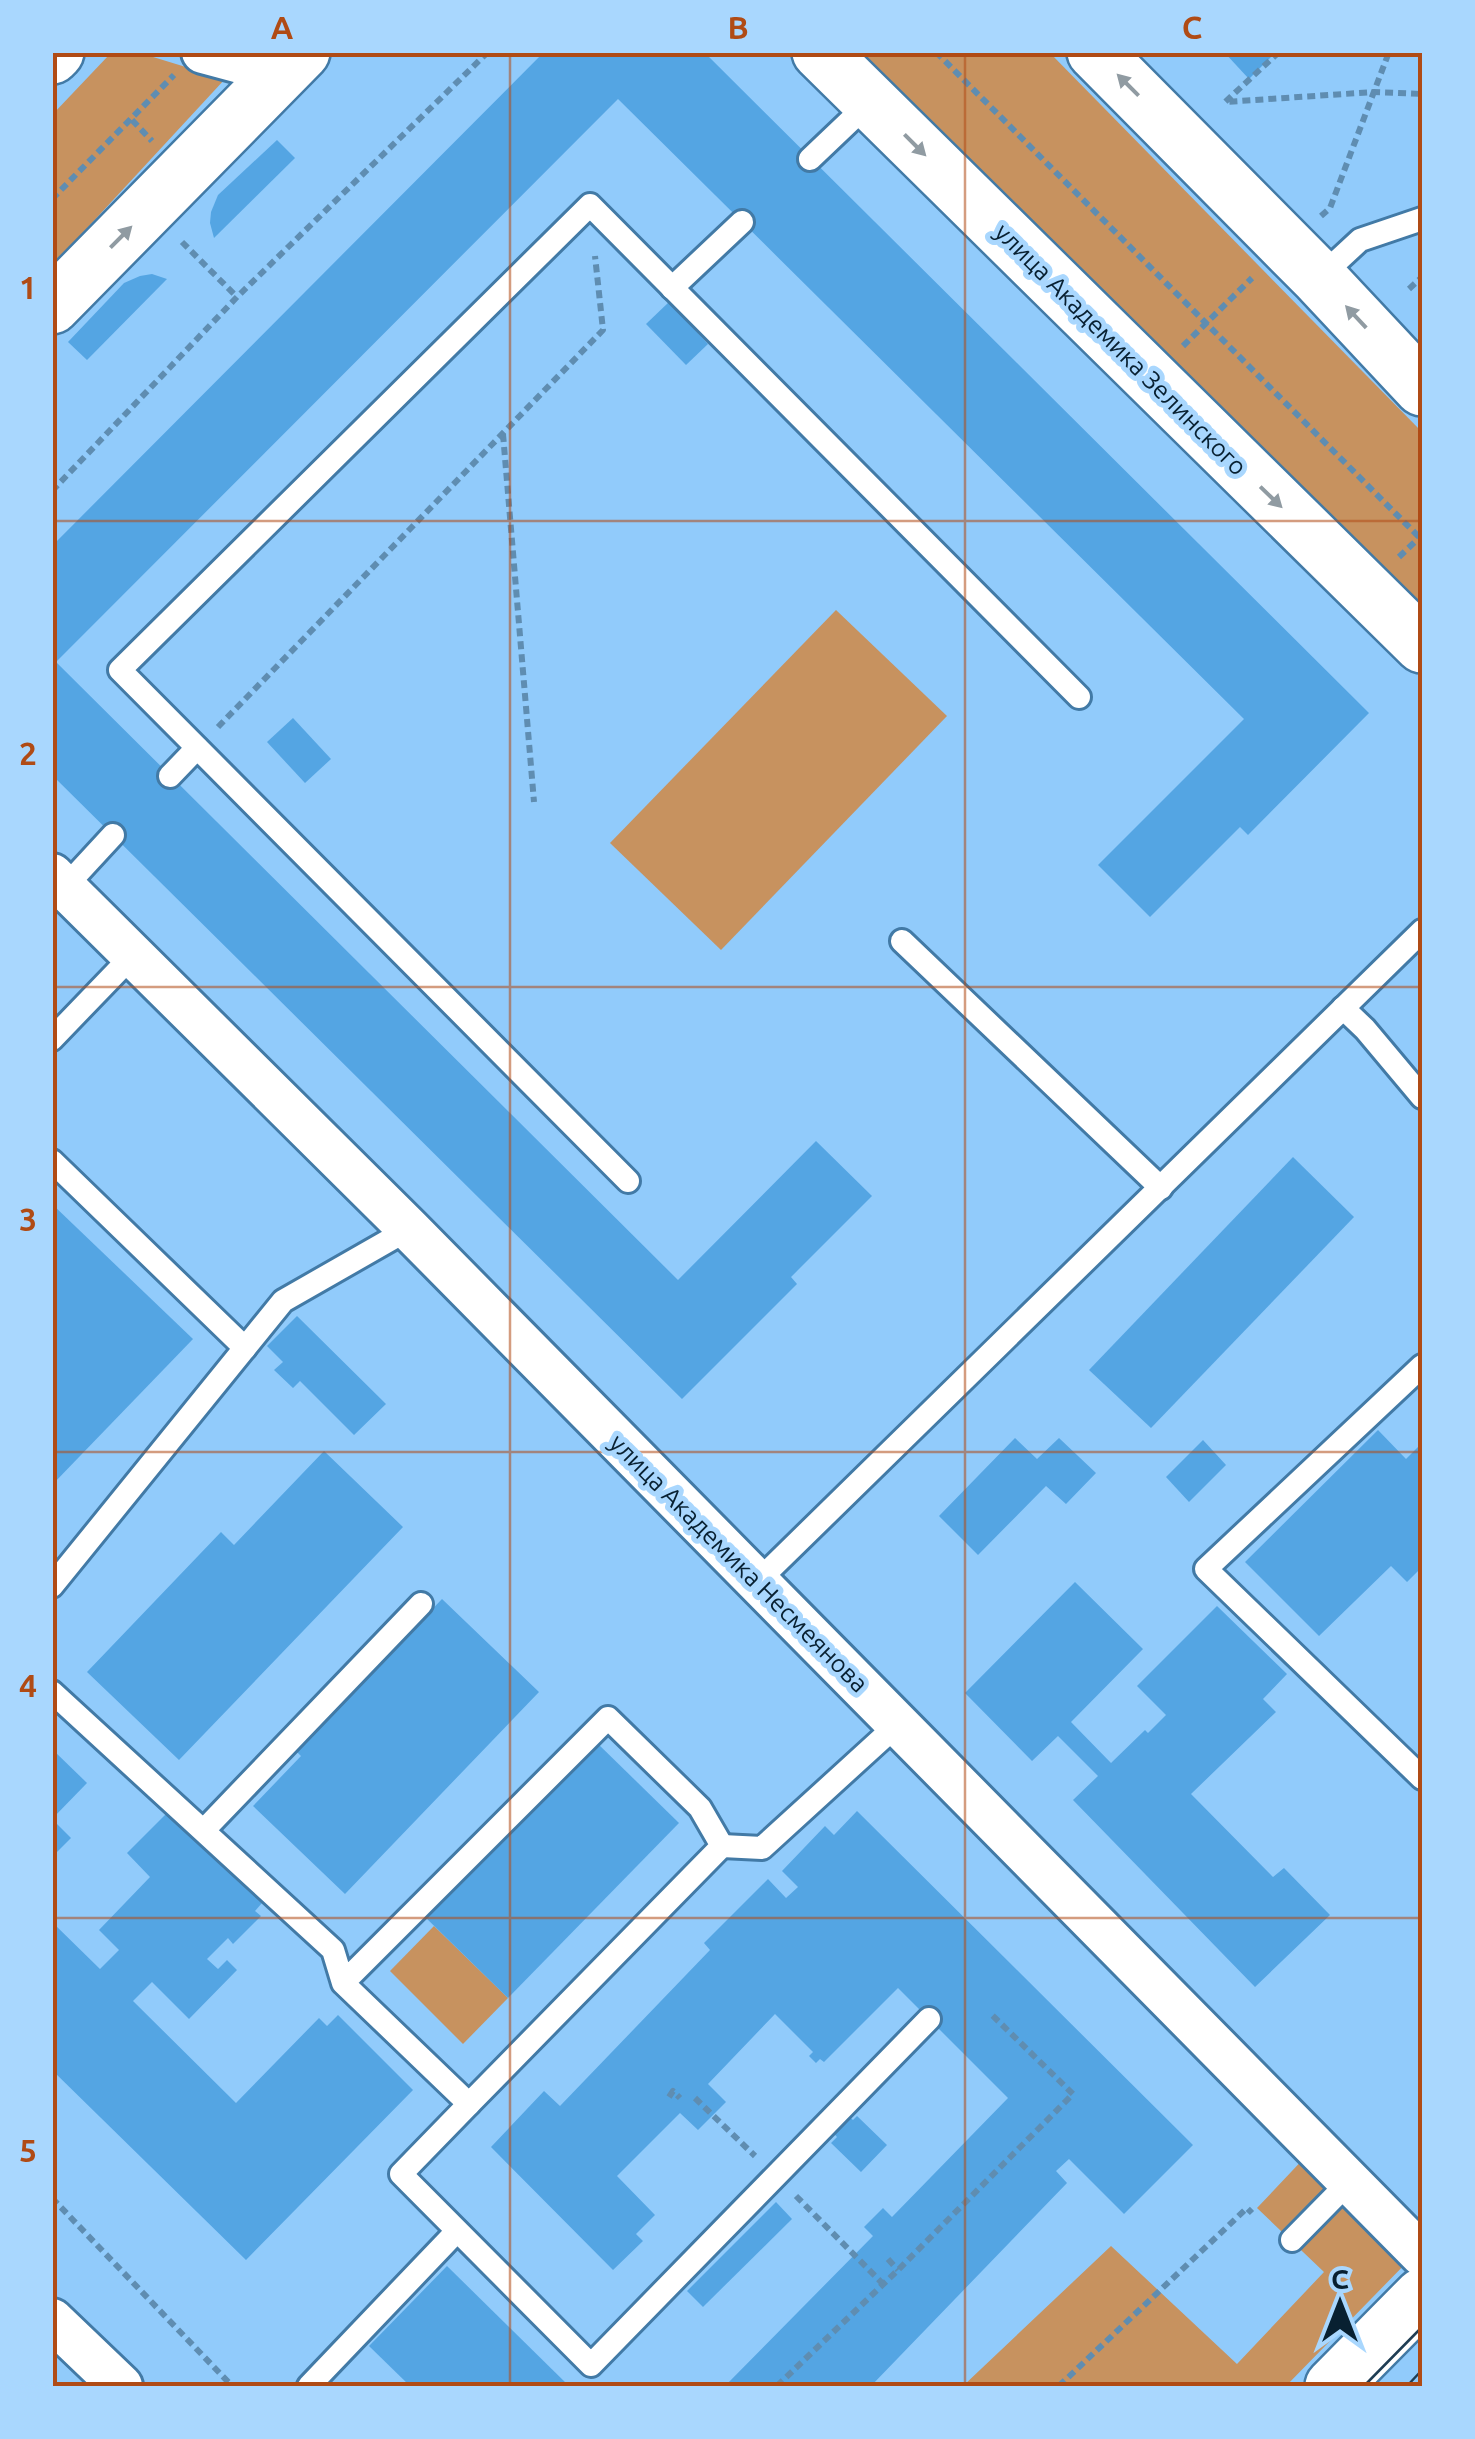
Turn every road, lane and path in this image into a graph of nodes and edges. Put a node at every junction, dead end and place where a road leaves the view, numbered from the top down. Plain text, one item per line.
1 (488, 52) edge
2 (820, 52) edge
3 (936, 52) edge
4 (1096, 52) edge
5 (1279, 52) edge
6 (1389, 52) edge
7 (193, 59) edge
8 (292, 62) edge
9 (1374, 92) junction
10 (1422, 94) edge
11 (871, 102) junction
12 (810, 159) dead end
13 (52, 199) edge
14 (590, 205) junction
15 (1422, 219) edge
16 (742, 222) dead end
17 (180, 240) dead end
18 (1303, 262) junction
19 (1422, 277) edge
20 (672, 288) junction
21 (1409, 289) dead end
22 (237, 297) junction
23 (52, 306) edge
24 (1206, 324) junction
25 (1150, 378) junction
26 (1422, 388) edge
27 (503, 433) junction
28 (52, 491) edge
29 (1422, 540) edge
30 (1422, 645) edge
31 (1079, 697) dead end
32 (197, 748) junction
33 (170, 776) dead end
34 (534, 802) dead end
35 (113, 835) dead end
36 (59, 881) edge
37 (1422, 931) edge
38 (902, 941) dead end
39 (134, 955) junction
40 (1344, 1008) junction
41 (52, 1039) edge
42 (1422, 1097) edge
43 (52, 1161) edge
44 (628, 1181) dead end
45 (1161, 1188) junction
46 (409, 1229) junction
47 (245, 1348) junction
48 (1422, 1366) edge
49 (757, 1582) junction
50 (52, 1586) edge
51 (420, 1604) dead end
52 (52, 1692) edge
53 (898, 1724) junction
54 (1422, 1778) edge
55 (204, 1830) junction
56 (722, 1846) junction
57 (344, 1983) junction
58 (992, 2015) dead end
59 (929, 2019) dead end
60 (668, 2097) dead end
61 (680, 2098) dead end
62 (469, 2104) junction
63 (1350, 2181) junction
64 (52, 2198) edge
65 (1252, 2212) dead end
66 (457, 2231) junction
67 (1292, 2240) dead end
68 (846, 2247) dead end
69 (1422, 2254) edge
70 (888, 2259) dead end
71 (898, 2270) junction
72 (883, 2284) junction
73 (1422, 2296) edge
74 (52, 2320) edge
75 (121, 2386) edge
76 (232, 2386) edge
77 (308, 2386) edge
78 (777, 2386) edge
79 (1059, 2386) edge
80 (1333, 2386) edge

1 - 22 path
2 - 11 street, улица Академика Зелинского
3 - 24 path
18 -> 4 street
5 - 9 path
6 - 9 path
7 - 8 street
7 - 13 path
23 -> 8 street
9 - 10 path
9 - 18 path
11 - 12 lane
11 -> 25 street, улица Академика Зелинского
14 - 20 lane
14 - 27 path
14 - 32 lane
15 - 18 lane
16 - 20 lane
17 - 22 path
18 - 24 path
26 -> 18 street
19 - 21 path
20 - 31 lane
22 - 28 path
24 - 25 path
24 - 29 path
25 -> 30 street, улица Академика Зелинского
27 - 32 path
27 - 34 path
32 - 33 lane
32 - 44 lane
35 - 36 lane
36 - 39 street, улица Академика Несмеянова
37 - 40 lane
38 - 45 lane
39 - 41 lane
39 - 46 street, улица Академика Несмеянова
40 - 42 lane
40 - 45 lane
43 - 47 lane
45 - 49 lane
46 - 47 lane
46 - 49 street, улица Академика Несмеянова
47 - 50 lane
48 - 54 lane
49 - 53 street, улица Академика Несмеянова
51 - 55 lane
52 - 55 lane
53 - 56 lane
53 - 63 street, улица Академика Несмеянова
55 - 57 lane
56 - 57 lane
56 - 62 lane
57 - 62 lane
58 - 71 path
59 - 66 lane
60 - 61 path
62 - 66 lane
63 - 67 lane
63 - 69 street, улица Академика Несмеянова
64 - 76 path
65 - 79 path
66 - 77 lane
68 - 72 path
70 - 71 path
71 - 72 path
72 - 78 path
73 - 80 street
74 - 75 street

